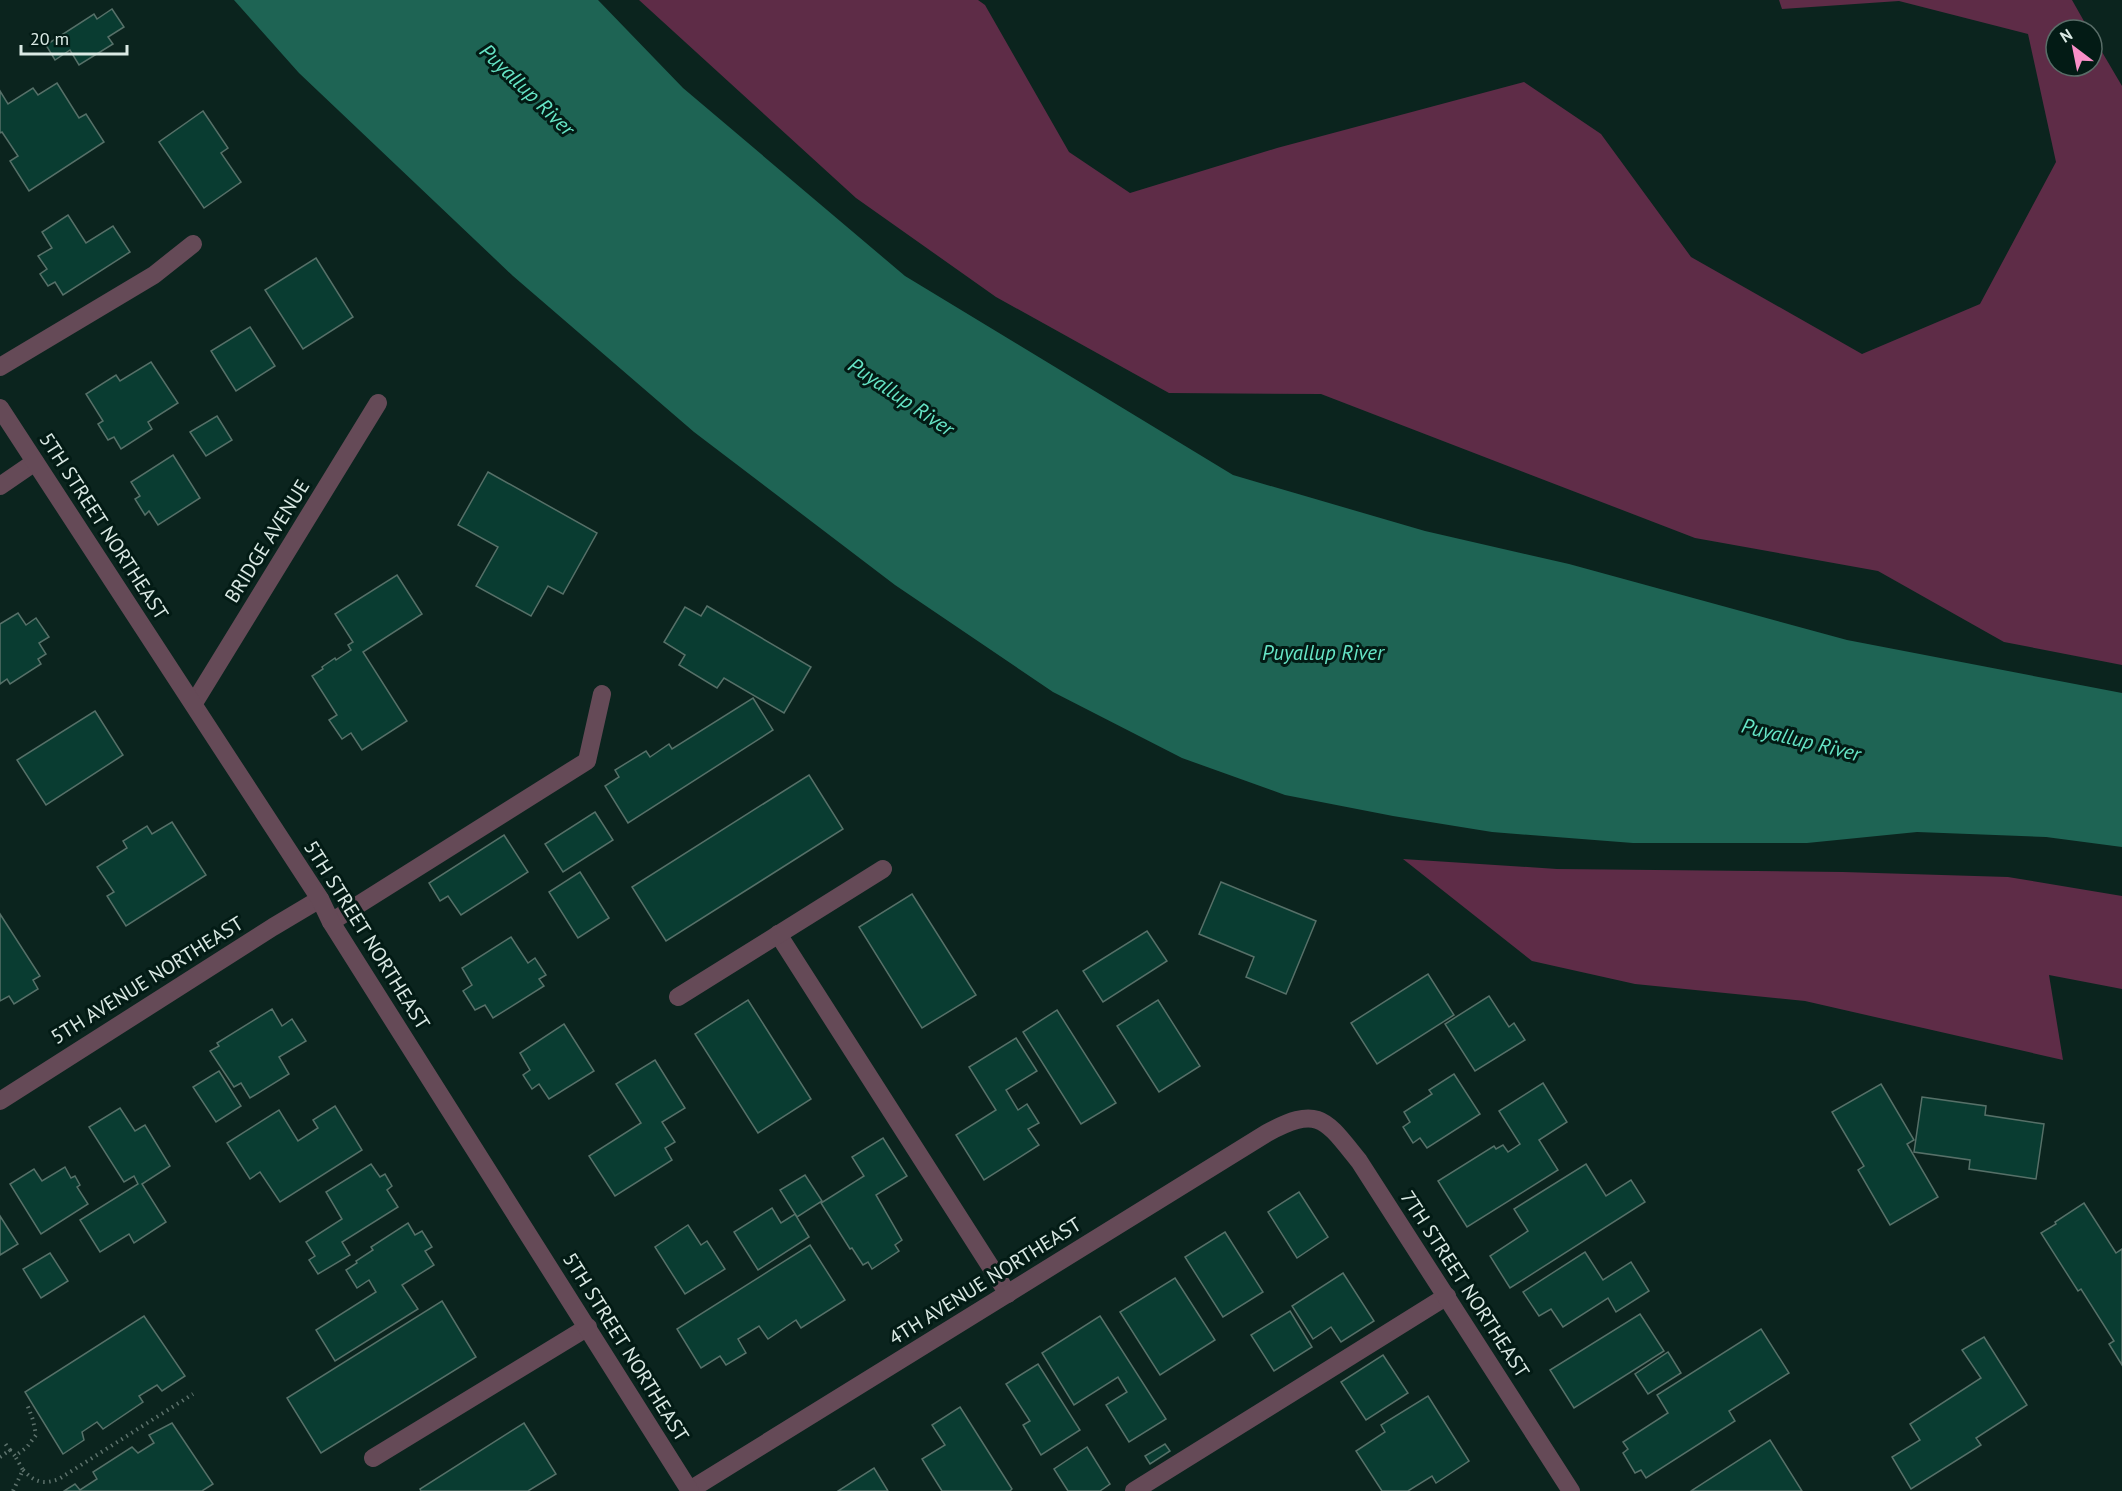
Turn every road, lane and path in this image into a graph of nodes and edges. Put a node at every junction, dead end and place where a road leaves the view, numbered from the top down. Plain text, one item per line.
1 (193, 244) dead end
2 (0, 367) edge
3 (378, 403) dead end
4 (0, 408) edge
5 (35, 462) junction
6 (0, 486) edge
7 (602, 694) dead end
8 (194, 703) junction
9 (883, 868) dead end
10 (320, 899) junction
11 (331, 922) junction
12 (778, 934) junction
13 (678, 997) dead end
14 (0, 1101) edge
15 (1308, 1117) joint
16 (1008, 1294) junction
17 (1447, 1296) junction
18 (588, 1327) junction
19 (193, 1394) dead end
20 (27, 1404) dead end
21 (4, 1442) dead end
22 (10, 1450) junction
23 (15, 1456) junction
24 (0, 1457) edge
25 (373, 1458) dead end
26 (23, 1470) junction
27 (13, 1491) edge
28 (690, 1491) edge
29 (1134, 1491) edge
30 (1571, 1491) edge

1 - 2 street
3 - 8 street, BRIDGE AVENUE
4 - 5 street, 5TH STREET NORTHEAST
5 - 6 street
5 - 8 street, 5TH STREET NORTHEAST
7 - 11 street
8 - 10 street, 5TH STREET NORTHEAST
9 - 12 street
10 - 11 street, 5TH STREET NORTHEAST
10 - 14 street, 5TH AVENUE NORTHEAST
11 - 18 street, 5TH STREET NORTHEAST
12 - 13 street
12 - 16 street
15 - 16 street, 4TH AVENUE NORTHEAST
15 - 17 street, 7TH STREET NORTHEAST
16 - 28 street, 4TH AVENUE NORTHEAST
17 - 29 street
17 - 30 street, 7TH STREET NORTHEAST
18 - 25 street
18 - 28 street, 5TH STREET NORTHEAST
19 - 26 path
20 - 23 path
21 - 22 path
22 - 23 path
22 - 24 path
23 - 26 path
26 - 27 path

